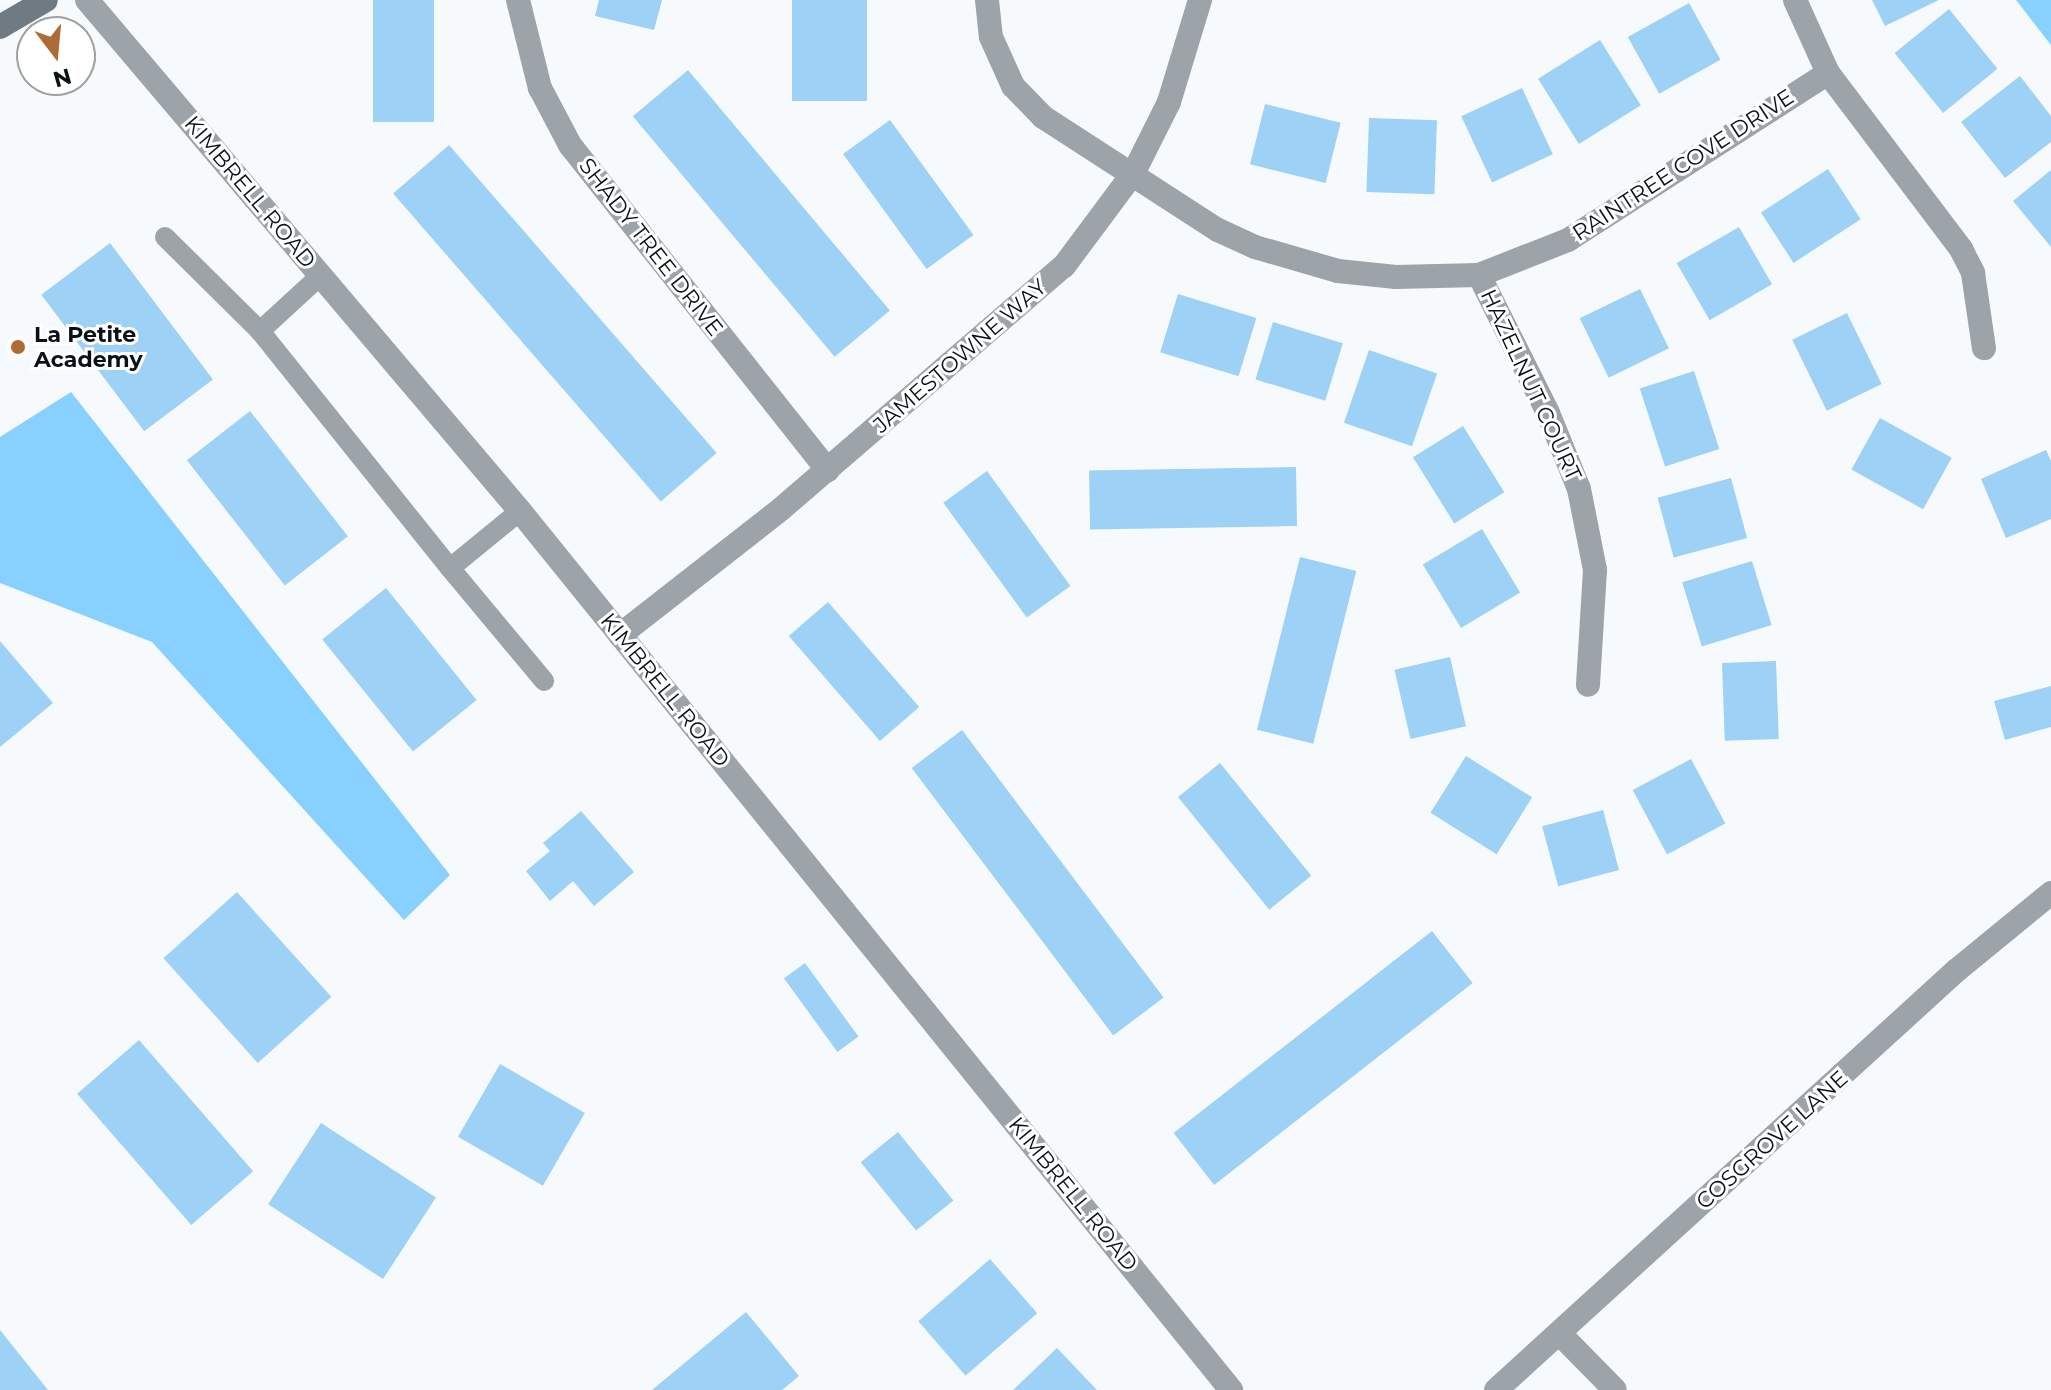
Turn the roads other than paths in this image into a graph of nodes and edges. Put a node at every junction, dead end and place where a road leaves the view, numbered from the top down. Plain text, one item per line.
1 (46, 0) edge
2 (87, 0) edge
3 (518, 0) edge
4 (987, 0) edge
5 (1200, 0) edge
6 (1795, 0) edge
7 (0, 27) edge
8 (1828, 73) junction
9 (1134, 172) junction
10 (165, 237) dead end
11 (321, 275) junction
12 (1479, 275) junction
13 (260, 331) junction
14 (1984, 348) dead end
15 (828, 470) junction
16 (520, 511) junction
17 (450, 568) junction
18 (620, 635) junction
19 (544, 681) dead end
20 (1588, 685) dead end
21 (2051, 893) edge
22 (1560, 1334) junction
23 (1231, 1390) edge
24 (1496, 1390) edge
25 (1615, 1390) edge

1 - 7 main road
2 - 11 street, KIMBRELL ROAD
3 - 15 street, SHADY TREE DRIVE
4 - 9 street, RAINTREE COVE DRIVE
5 - 9 street, JAMESTOWNE WAY
6 - 8 street
8 - 12 street, RAINTREE COVE DRIVE
8 - 14 street
9 - 12 street, RAINTREE COVE DRIVE
9 - 15 street, JAMESTOWNE WAY
10 - 13 lane
11 - 13 lane
11 - 16 street, KIMBRELL ROAD
12 - 20 street, HAZELNUT COURT
13 - 17 lane
15 - 18 street, JAMESTOWNE WAY
16 - 17 lane
16 - 18 street, KIMBRELL ROAD
17 - 19 lane
18 - 23 street, KIMBRELL ROAD
21 - 22 street, COSGROVE LANE
22 - 24 street, COSGROVE LANE
22 - 25 street

